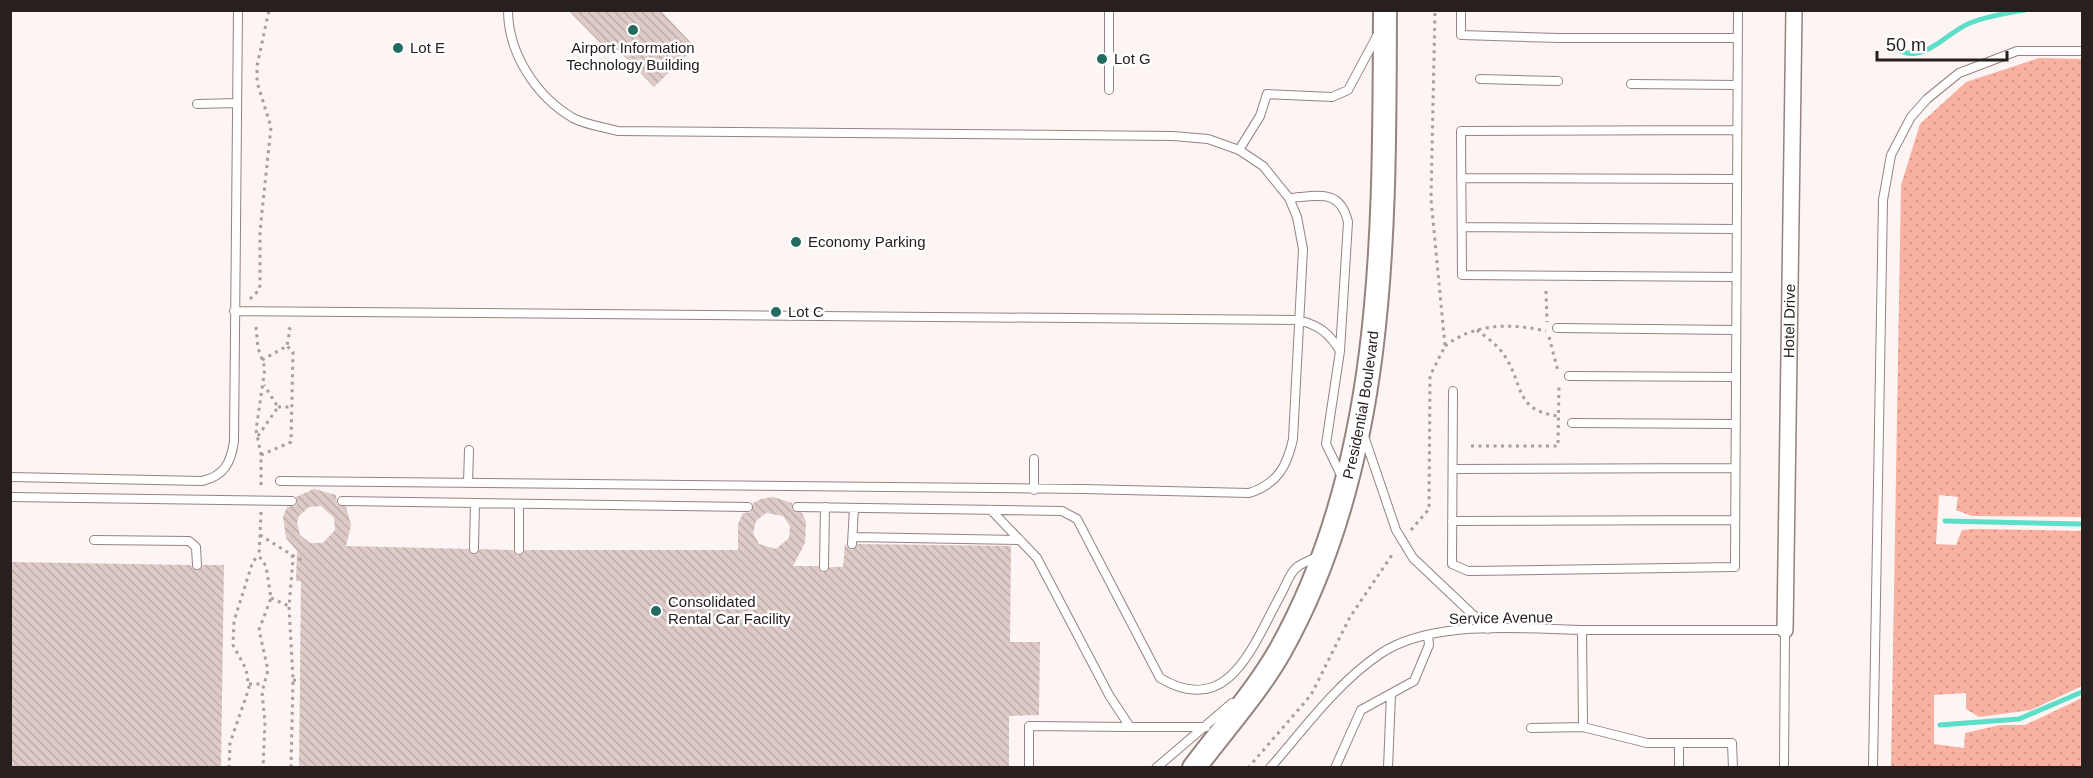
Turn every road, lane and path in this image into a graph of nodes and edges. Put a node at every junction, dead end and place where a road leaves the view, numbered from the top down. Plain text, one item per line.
1 (238, 10) edge
2 (269, 10) edge
3 (508, 10) edge
4 (1109, 10) edge
5 (1435, 10) edge
6 (1461, 10) edge
7 (1738, 10) edge
8 (1794, 10) edge
9 (1385, 15) edge
10 (1737, 38) junction
11 (2082, 51) edge
12 (1480, 79) dead end
13 (1558, 81) dead end
14 (1631, 84) dead end
15 (1737, 85) junction
16 (1109, 90) dead end
17 (237, 103) junction
18 (197, 104) dead end
19 (1737, 130) junction
20 (1239, 150) junction
21 (1461, 178) junction
22 (1737, 179) junction
23 (1289, 198) junction
24 (1462, 227) junction
25 (1736, 229) junction
26 (1736, 277) junction
27 (1546, 291) dead end
28 (249, 300) dead end
29 (234, 311) junction
30 (1299, 320) junction
31 (261, 323) dead end
32 (283, 324) dead end
33 (1557, 328) dead end
34 (1477, 330) junction
35 (1736, 330) junction
36 (1547, 331) junction
37 (287, 346) junction
38 (1445, 346) junction
39 (1340, 351) junction
40 (262, 360) junction
41 (1569, 376) dead end
42 (1736, 377) junction
43 (263, 383) junction
44 (1453, 391) dead end
45 (278, 407) junction
46 (292, 407) junction
47 (1559, 416) junction
48 (1572, 423) dead end
49 (1736, 424) junction
50 (1360, 425) junction
51 (257, 437) junction
52 (1471, 446) dead end
53 (469, 450) dead end
54 (261, 455) junction
55 (1034, 459) dead end
56 (1735, 468) junction
57 (1453, 469) junction
58 (10, 477) edge
59 (280, 481) dead end
60 (1345, 482) junction
61 (468, 483) junction
62 (261, 490) dead end
63 (1034, 490) junction
64 (10, 497) edge
65 (292, 501) dead end
66 (342, 501) dead end
67 (475, 503) junction
68 (519, 504) junction
69 (748, 507) dead end
70 (797, 507) dead end
71 (825, 507) junction
72 (261, 508) dead end
73 (854, 508) junction
74 (991, 510) junction
75 (1735, 520) junction
76 (1452, 521) junction
77 (260, 535) junction
78 (94, 540) dead end
79 (1020, 540) junction
80 (1402, 540) junction
81 (474, 549) dead end
82 (519, 550) dead end
83 (1323, 553) junction
84 (292, 555) junction
85 (259, 556) junction
86 (301, 560) dead end
87 (197, 565) dead end
88 (824, 567) dead end
89 (271, 598) junction
90 (289, 606) junction
91 (1488, 629) junction
92 (1582, 630) junction
93 (1785, 630) junction
94 (1428, 635) junction
95 (1264, 675) junction
96 (293, 680) junction
97 (300, 681) dead end
98 (249, 684) junction
99 (264, 684) junction
100 (1391, 694) junction
101 (1130, 727) junction
102 (1206, 727) junction
103 (1583, 727) junction
104 (1531, 728) dead end
105 (1679, 744) junction
106 (1196, 765) edge
107 (228, 768) edge
108 (263, 768) edge
109 (291, 768) edge
110 (1029, 768) edge
111 (1156, 768) edge
112 (1248, 768) edge
113 (1270, 768) edge
114 (1335, 768) edge
115 (1388, 768) edge
116 (1679, 768) edge
117 (1733, 768) edge
118 (1784, 768) edge
119 (1873, 768) edge

1 - 17 lane
2 - 28 path
3 - 20 lane
4 - 16 lane
5 - 38 path
6 - 10 lane
7 - 10 lane
8 - 93 street, Hotel Drive
9 - 20 lane
9 - 50 main road, Presidential Boulevard
10 - 15 lane
11 - 119 lane
12 - 13 lane
14 - 15 lane
15 - 19 lane
17 - 18 lane
17 - 29 lane
19 - 21 lane
19 - 22 lane
20 - 23 lane
21 - 22 lane
21 - 24 lane
22 - 25 lane
23 - 30 lane
23 - 39 lane
24 - 25 lane
24 - 26 lane
25 - 26 lane
26 - 35 lane
27 - 36 path
29 - 30 lane
29 - 58 lane
30 - 39 lane
30 - 63 lane
31 - 40 path
32 - 37 path
33 - 35 lane
34 - 36 path
34 - 38 path
34 - 47 path
35 - 42 lane
36 - 47 path
37 - 40 path
37 - 46 path
38 - 80 path
39 - 60 lane
40 - 43 path
41 - 42 lane
42 - 49 lane
43 - 45 path
43 - 51 path
44 - 57 lane
45 - 46 path
45 - 51 path
46 - 54 path
47 - 52 path
48 - 49 lane
49 - 56 lane
50 - 60 main road, Presidential Boulevard
50 - 80 lane
51 - 54 path
53 - 61 lane
54 - 62 path
55 - 63 lane
56 - 57 lane
56 - 75 lane
57 - 76 lane
59 - 61 lane
60 - 83 main road, Presidential Boulevard
61 - 63 lane
64 - 65 lane
66 - 67 lane
67 - 68 lane
67 - 81 lane
68 - 69 lane
68 - 82 lane
70 - 71 lane
71 - 73 lane
71 - 88 lane
72 - 77 path
73 - 74 lane
73 - 79 lane
74 - 79 lane
74 - 83 lane
75 - 76 lane
75 - 76 lane
77 - 84 path
77 - 85 path
78 - 87 lane
79 - 101 lane
80 - 91 lane
80 - 112 path
83 - 95 main road, Presidential Boulevard
84 - 86 path
84 - 90 path
85 - 89 path
85 - 98 path
89 - 90 path
89 - 99 path
90 - 96 path
91 - 92 lane, Service Avenue
91 - 94 lane, Service Avenue
92 - 93 lane, Service Avenue
92 - 103 lane
93 - 118 lane
94 - 100 lane
94 - 113 lane, Service Avenue
95 - 102 lane
95 - 106 main road, Presidential Boulevard
96 - 97 path
96 - 109 path
98 - 99 path
98 - 107 path
99 - 108 path
100 - 114 lane
100 - 115 lane
101 - 102 lane
101 - 110 lane
102 - 111 lane
103 - 104 lane
103 - 105 lane
105 - 116 lane
105 - 117 lane

